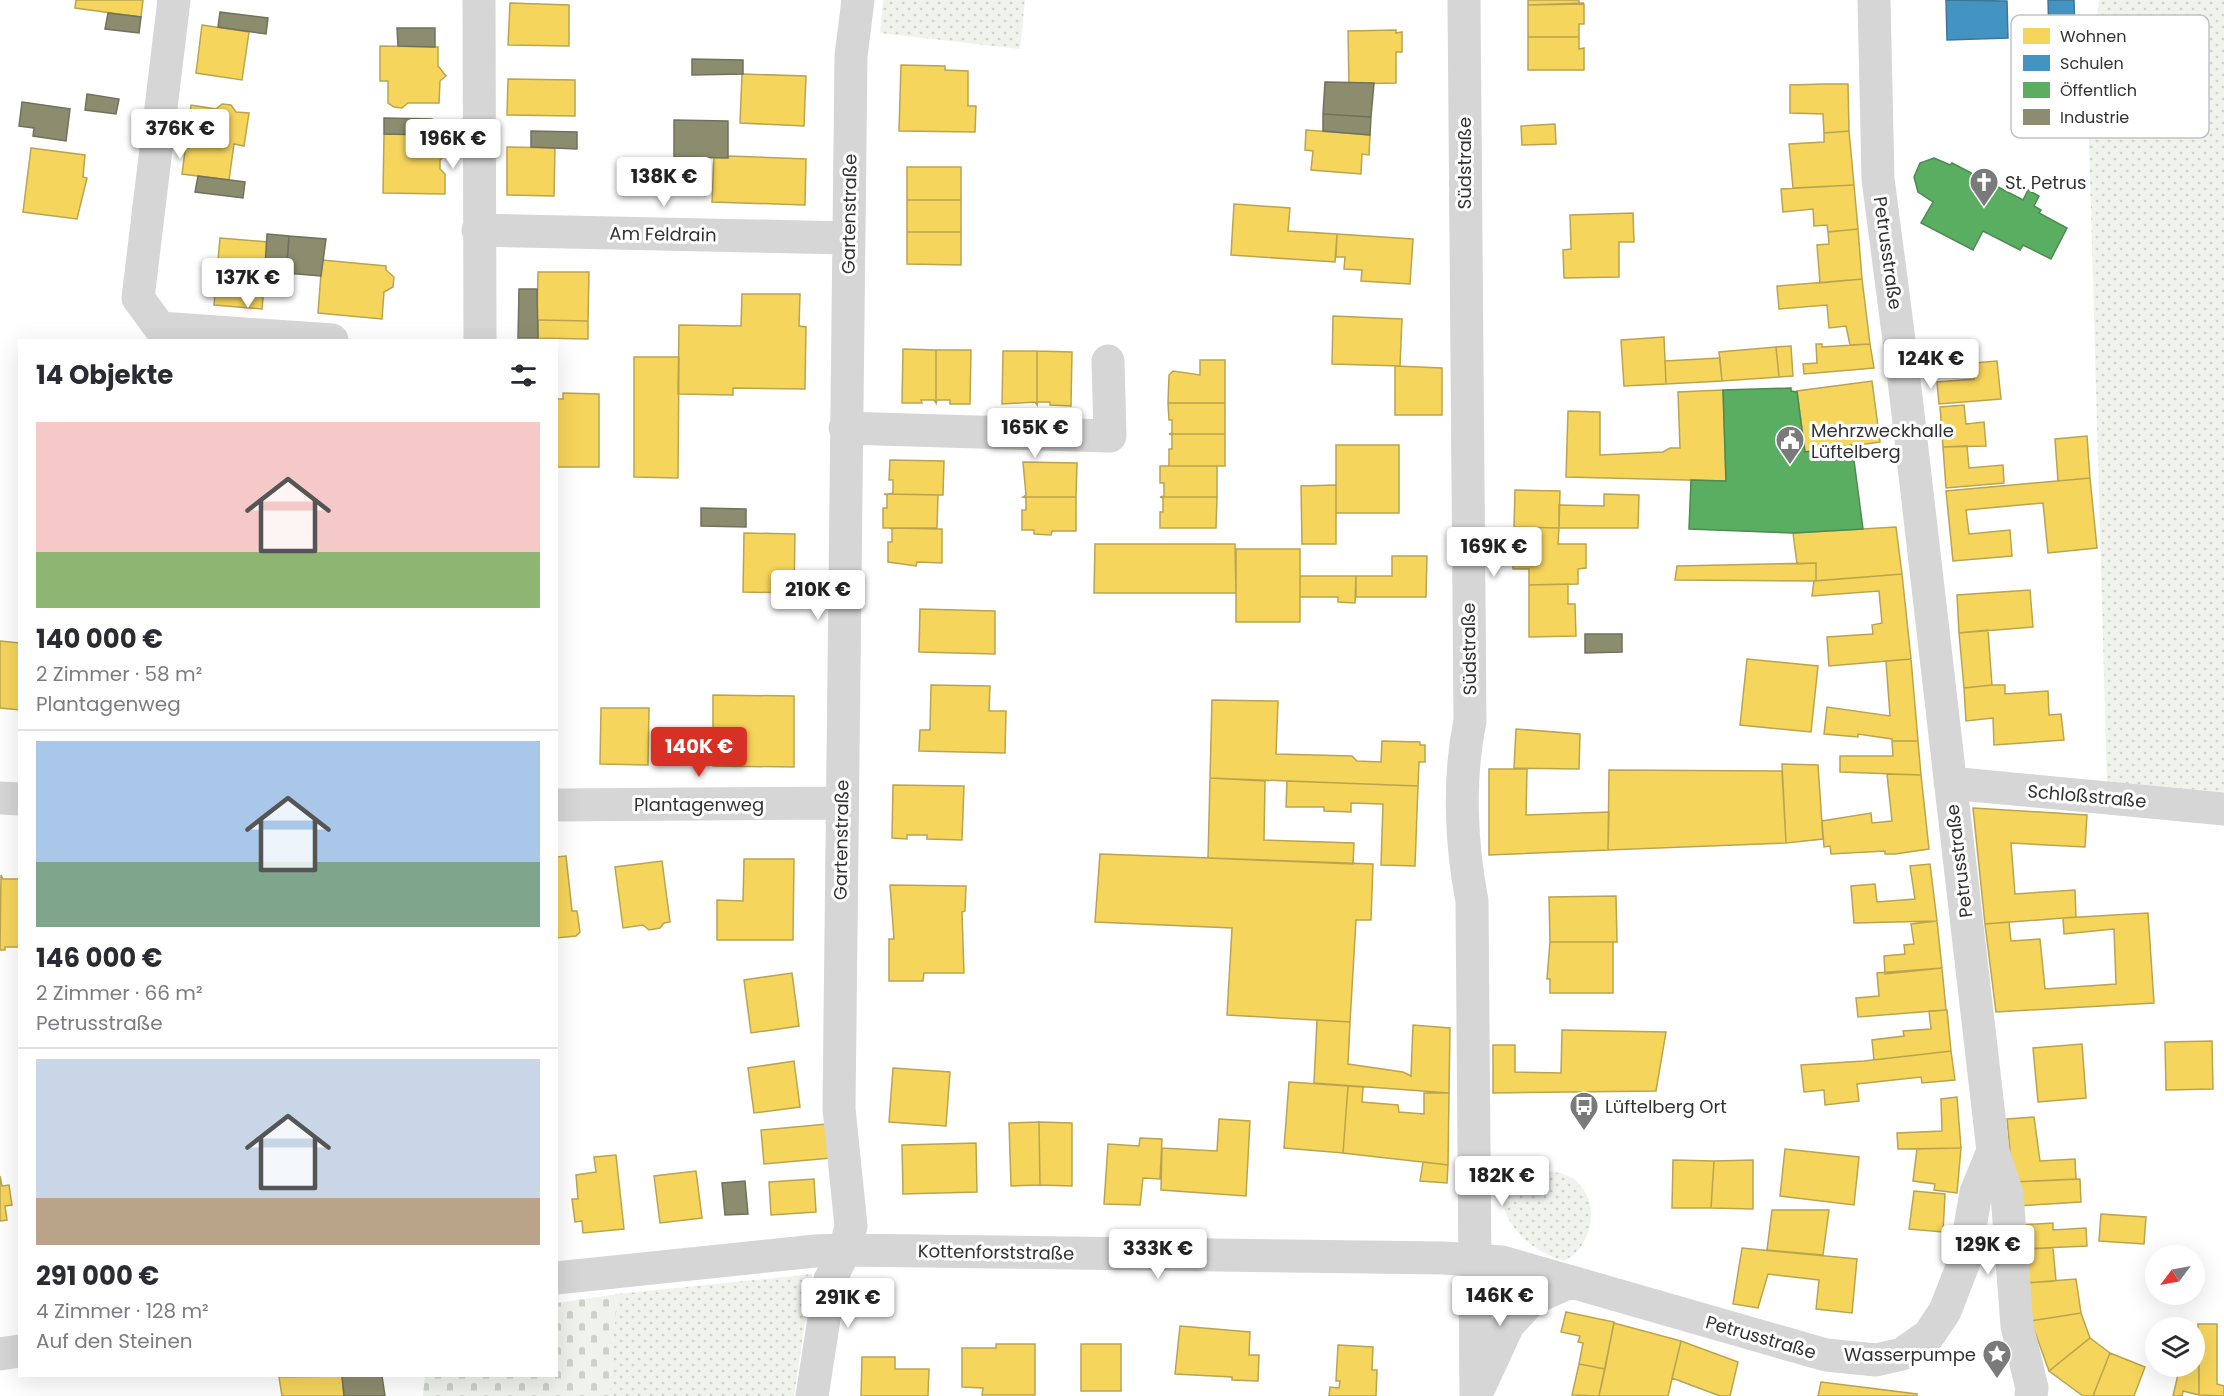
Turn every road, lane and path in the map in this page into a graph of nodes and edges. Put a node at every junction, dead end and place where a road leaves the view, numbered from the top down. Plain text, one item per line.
1 (174, 0) edge
2 (479, 0) edge
3 (858, 0) edge
4 (1464, 0) edge
5 (1874, 0) edge
6 (478, 230) junction
7 (849, 238) junction
8 (318, 339) edge
9 (480, 339) edge
10 (1108, 361) dead end
11 (845, 428) junction
12 (1950, 783) junction
13 (0, 798) edge
14 (18, 800) edge
15 (842, 803) junction
16 (558, 804) edge
17 (2224, 808) edge
18 (1993, 1151) junction
19 (845, 1250) junction
20 (1474, 1260) junction
21 (558, 1278) edge
22 (1568, 1283) junction
23 (18, 1351) edge
24 (0, 1354) edge
25 (2036, 1393) edge
26 (1476, 1395) edge
27 (812, 1396) edge

1 - 8 street
2 - 6 street
3 - 7 street, Gartenstraße
4 - 20 street, Südstraße
5 - 12 street, Petrusstraße
6 - 7 street, Am Feldrain
6 - 9 street
7 - 11 street, Gartenstraße
10 - 11 street
11 - 15 street, Gartenstraße
12 - 17 street, Schloßstraße
12 - 18 street, Petrusstraße
13 - 14 street
15 - 16 street, Plantagenweg
15 - 19 street, Gartenstraße
18 - 22 street, Petrusstraße
18 - 25 street
19 - 20 street, Kottenforststraße
19 - 21 street, Kottenforststraße
19 - 27 street, Gartenstraße
20 - 22 street, Petrusstraße
20 - 26 street, Südstraße
22 - 26 street
23 - 24 street

